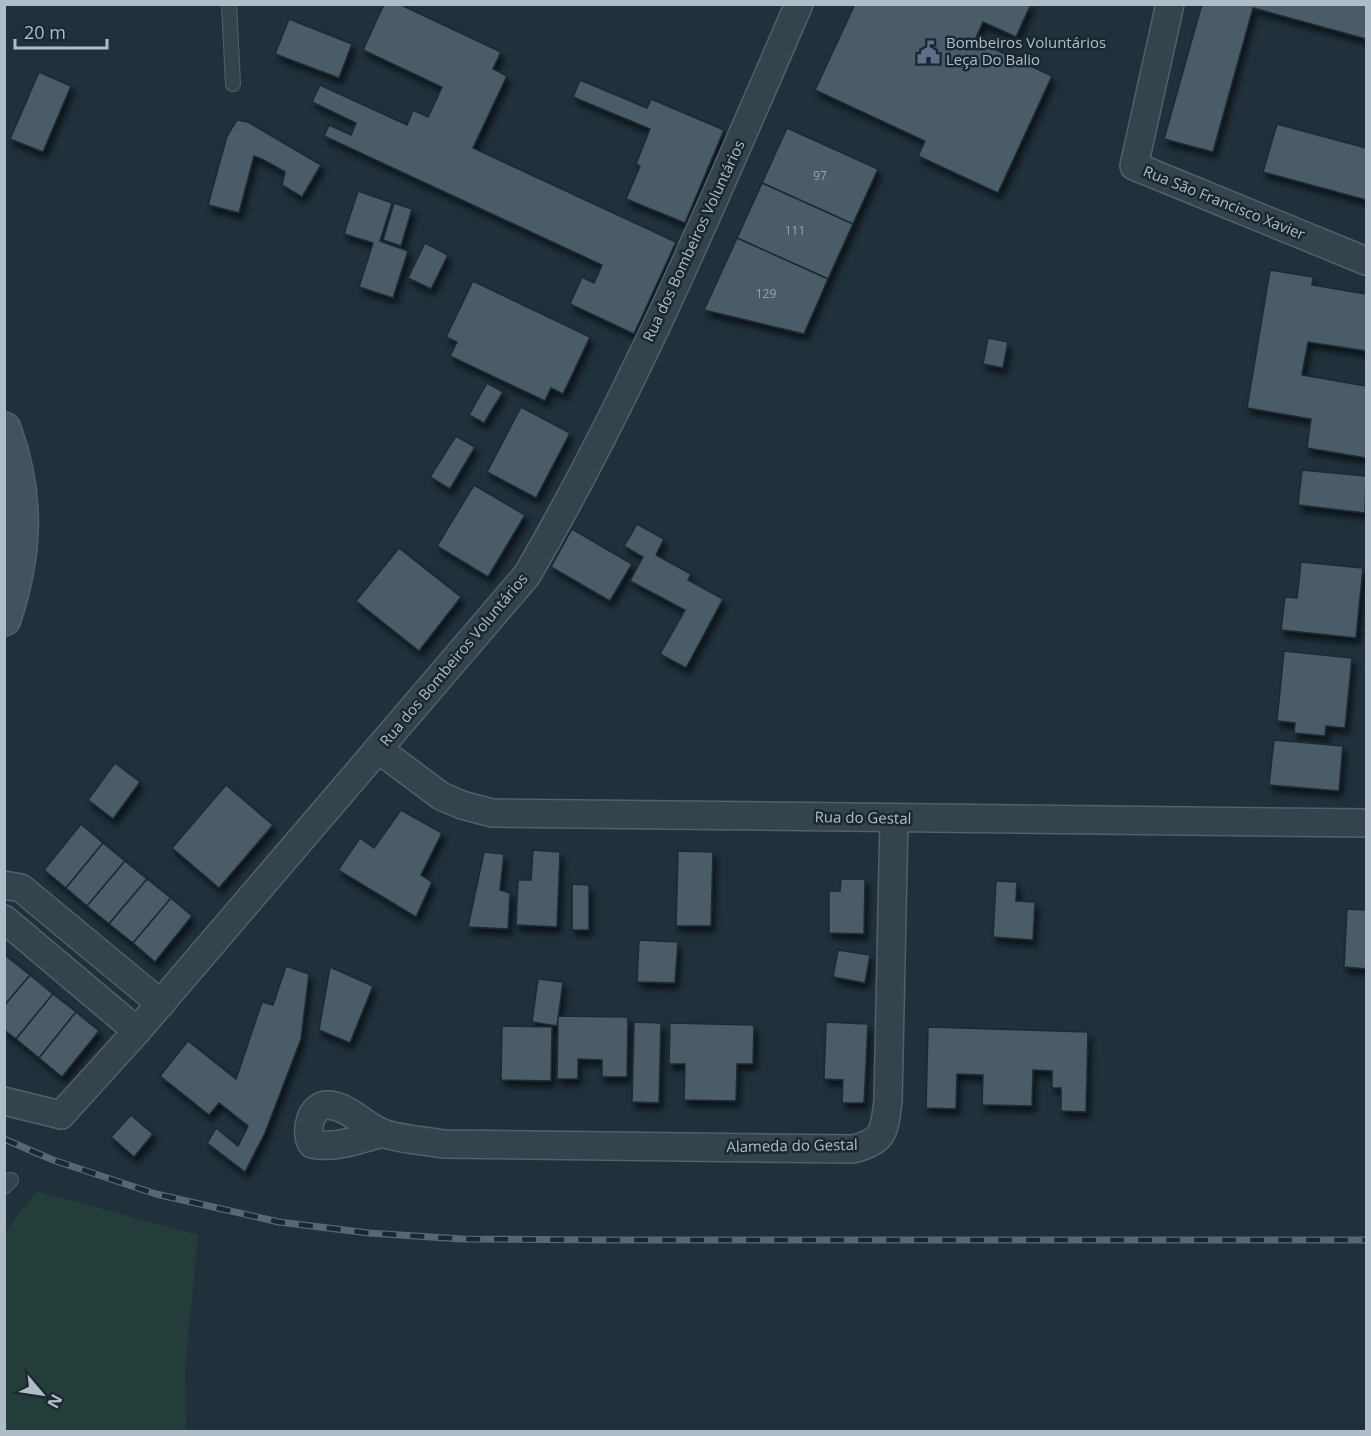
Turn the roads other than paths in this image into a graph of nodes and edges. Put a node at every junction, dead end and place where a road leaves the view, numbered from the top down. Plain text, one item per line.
1 (229, 4) edge
2 (799, 4) edge
3 (1170, 4) edge
4 (233, 84) dead end
5 (1366, 261) edge
6 (4, 429) edge
7 (4, 619) edge
8 (378, 749) junction
9 (894, 818) junction
10 (1366, 823) edge
11 (4, 885) edge
12 (4, 919) edge
13 (160, 1004) junction
14 (137, 1031) junction
15 (4, 1101) edge
16 (383, 1133) dead end

1 - 4 lane
2 - 8 street, Rua dos Bombeiros Voluntários
3 - 5 street, Rua São Francisco Xavier
6 - 7 main road
8 - 9 street, Rua do Gestal
8 - 13 street, Rua dos Bombeiros Voluntários
9 - 10 street, Rua do Gestal
9 - 16 street, Alameda do Gestal
11 - 13 street
12 - 14 street
13 - 14 street, Rua dos Bombeiros Voluntários
14 - 15 street, Rua dos Bombeiros Voluntários

